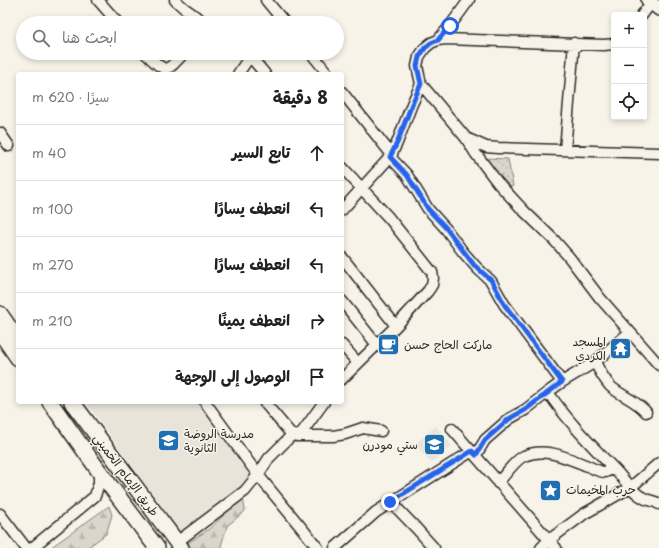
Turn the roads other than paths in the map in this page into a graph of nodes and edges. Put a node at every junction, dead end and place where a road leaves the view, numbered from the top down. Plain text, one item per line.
1 (98, 0) edge
2 (175, 0) edge
3 (266, 0) edge
4 (469, 0) edge
5 (653, 4) edge
6 (645, 12) edge
7 (112, 16) edge
8 (195, 16) edge
9 (276, 16) edge
10 (438, 40) junction
11 (574, 43) junction
12 (611, 44) edge
13 (154, 60) edge
14 (178, 60) edge
15 (246, 60) edge
16 (254, 60) edge
17 (316, 60) edge
18 (239, 72) edge
19 (263, 72) edge
20 (325, 72) edge
21 (421, 84) junction
22 (344, 95) edge
23 (0, 133) edge
24 (466, 138) junction
25 (9, 146) dead end
26 (565, 150) junction
27 (659, 153) edge
28 (391, 156) junction
29 (344, 169) edge
30 (362, 189) junction
31 (344, 208) edge
32 (344, 260) edge
33 (0, 303) edge
34 (344, 304) edge
35 (0, 314) edge
36 (16, 325) edge
37 (396, 326) junction
38 (0, 332) edge
39 (630, 332) junction
40 (16, 337) edge
41 (377, 345) junction
42 (344, 347) edge
43 (16, 355) edge
44 (595, 362) junction
45 (358, 363) junction
46 (659, 365) edge
47 (344, 377) edge
48 (562, 382) junction
49 (548, 392) junction
50 (51, 404) edge
51 (67, 404) edge
52 (73, 404) edge
53 (206, 404) edge
54 (266, 404) edge
55 (322, 404) edge
56 (646, 412) dead end
57 (90, 428) junction
58 (452, 429) dead end
59 (381, 431) dead end
60 (295, 435) junction
61 (474, 453) junction
62 (659, 463) edge
63 (613, 468) junction
64 (99, 471) junction
65 (258, 475) junction
66 (498, 483) junction
67 (631, 487) junction
68 (390, 502) junction
69 (659, 504) edge
70 (0, 514) edge
71 (552, 544) edge
72 (179, 545) edge
73 (26, 548) edge
74 (32, 548) edge
75 (158, 548) edge
76 (318, 548) edge
77 (335, 548) edge
78 (434, 548) edge
79 (541, 548) edge

1 - 7 street
2 - 8 street
3 - 9 street
4 - 10 street
5 - 6 street
10 - 11 street
10 - 21 street
11 - 12 street
11 - 26 street
13 - 14 street
15 - 18 street
16 - 19 street
17 - 20 street
21 - 24 street
21 - 28 street
22 - 28 street
23 - 25 street
24 - 26 street
24 - 39 street
26 - 27 street
28 - 30 street
28 - 48 street
29 - 30 street
30 - 31 street
30 - 37 street
32 - 37 street
33 - 36 highway
34 - 41 street
35 - 40 highway
37 - 41 street
38 - 43 highway
39 - 44 street
39 - 46 street
41 - 45 street
42 - 45 street
44 - 48 street
44 - 56 street
45 - 47 street
48 - 49 street
49 - 61 street
49 - 63 street
50 - 64 highway, طريق الإمام الخميني
51 - 57 highway
52 - 57 highway, طريق الإمام الخميني
53 - 65 street
54 - 60 street
55 - 60 street
57 - 72 highway, طريق الإمام الخميني
58 - 61 street
59 - 60 street
60 - 65 street
61 - 66 street
61 - 68 street
62 - 67 street
63 - 66 street
63 - 67 street
64 - 74 street
64 - 75 highway, طريق الإمام الخميني
65 - 72 street
65 - 76 street
66 - 71 street
67 - 69 street
67 - 71 street
68 - 77 street
68 - 78 street
70 - 73 street
71 - 79 street

